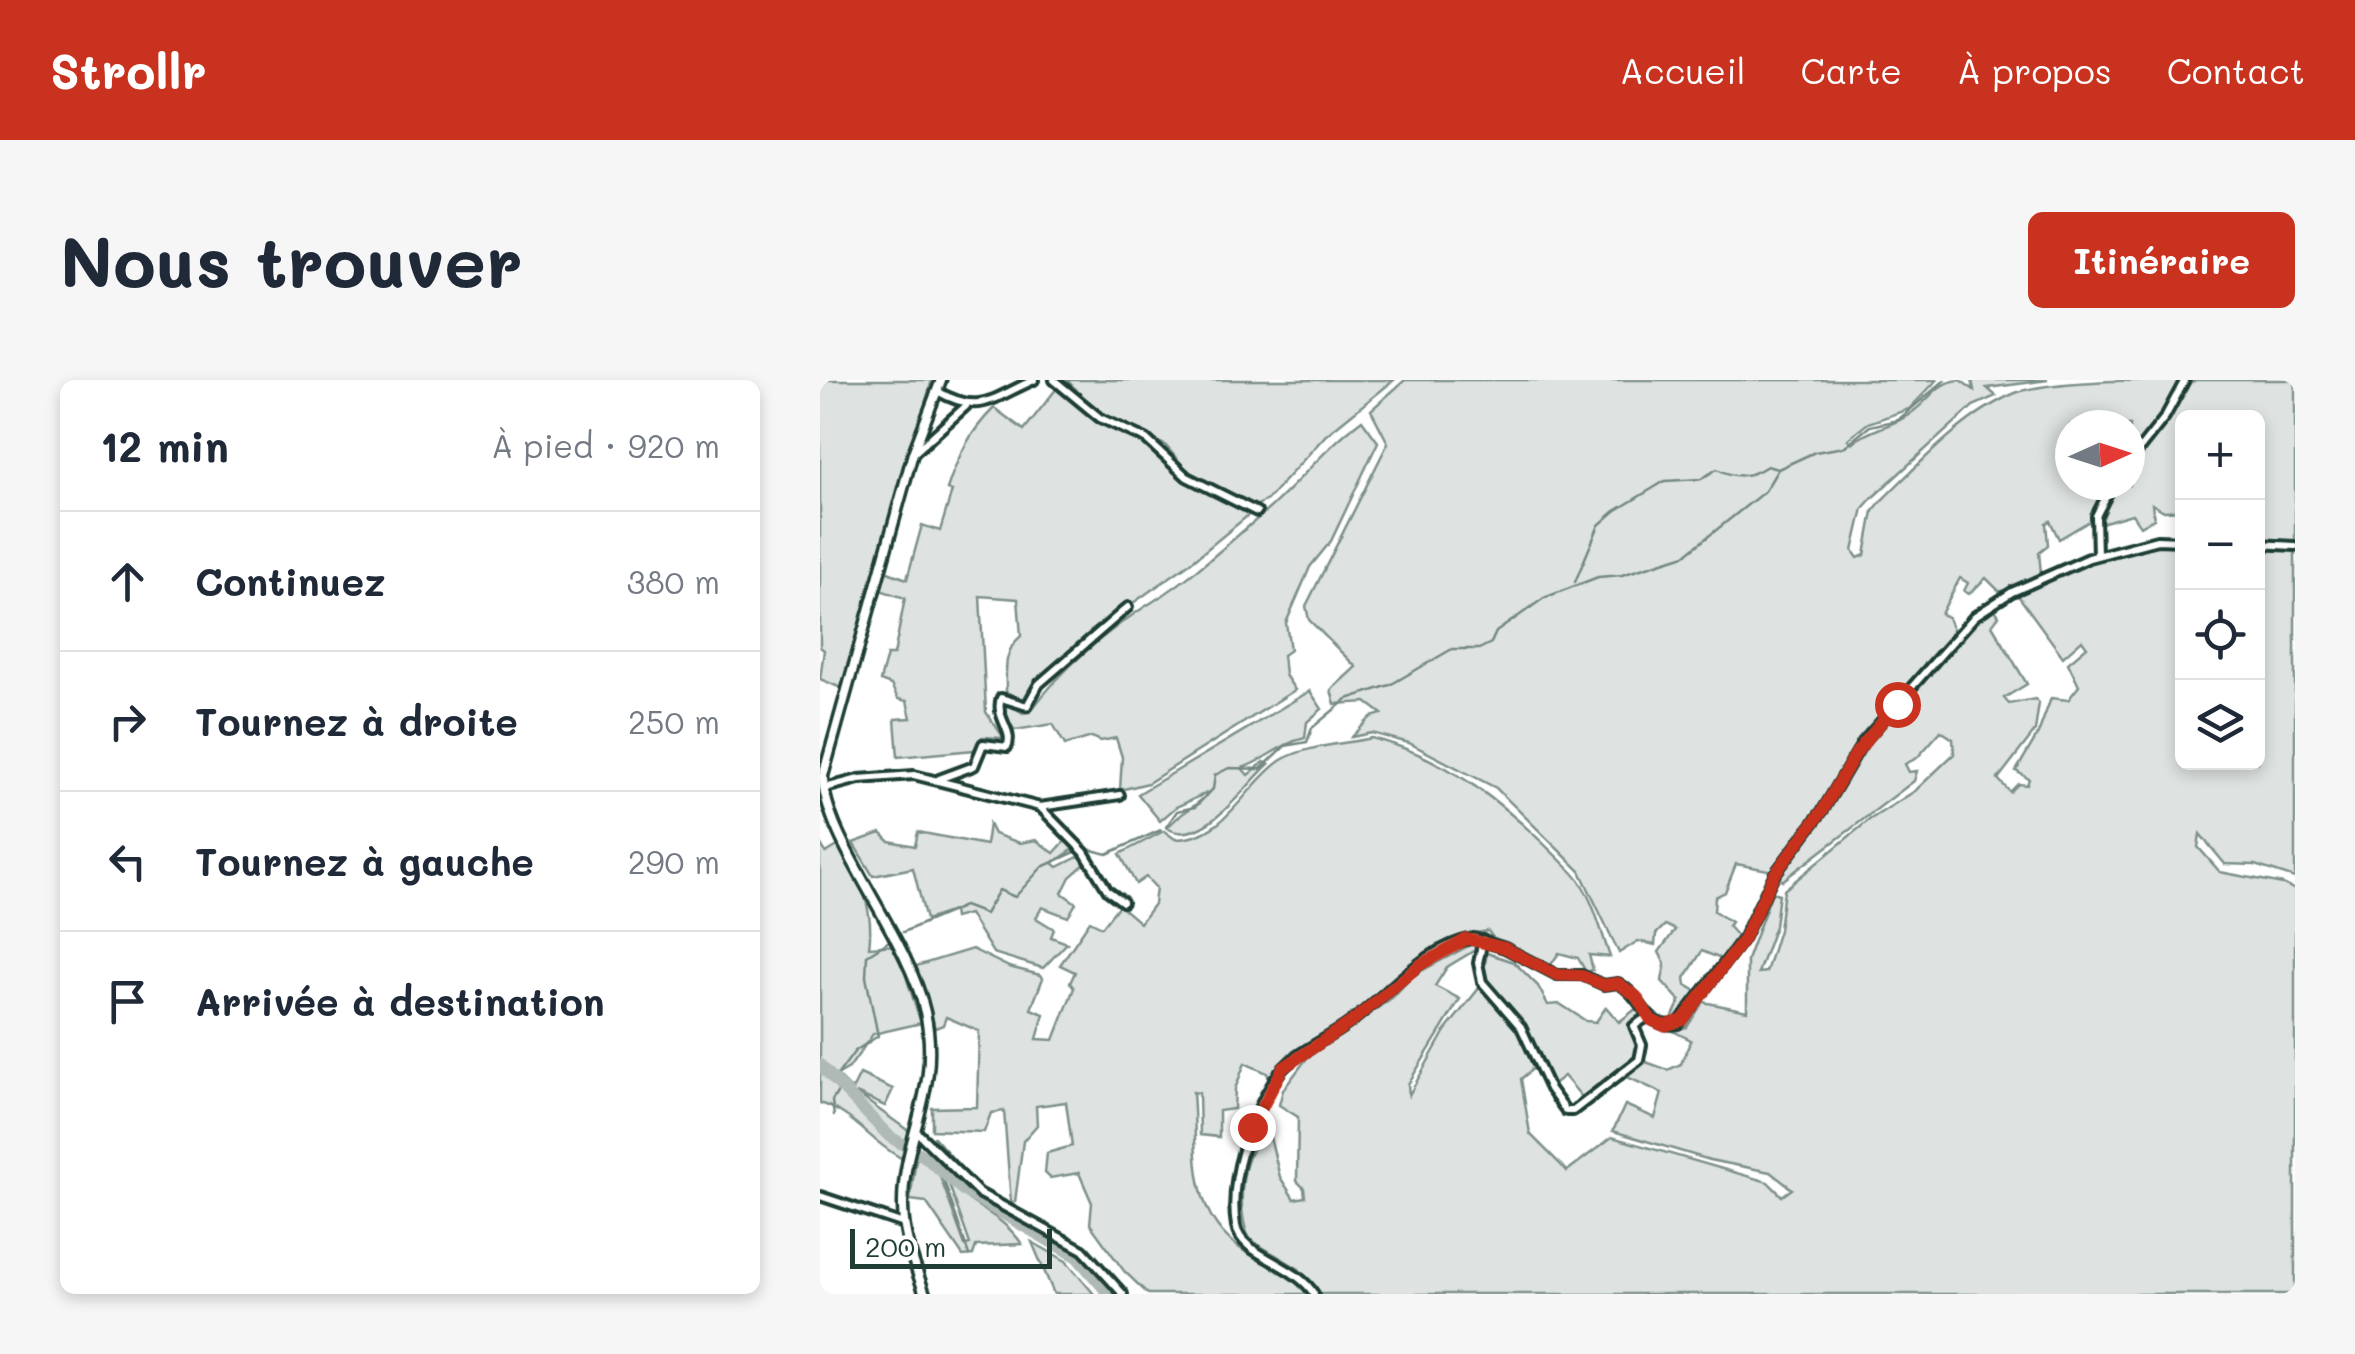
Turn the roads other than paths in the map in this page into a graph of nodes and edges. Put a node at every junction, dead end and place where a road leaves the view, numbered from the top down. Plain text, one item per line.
1 (941, 380) edge
2 (1034, 380) edge
3 (1054, 380) edge
4 (2186, 380) edge
5 (936, 390) junction
6 (966, 406) junction
7 (2145, 441) edge
8 (913, 453) junction
9 (2104, 500) edge
10 (1257, 512) dead end
11 (2175, 541) edge
12 (2265, 544) edge
13 (2295, 546) edge
14 (2096, 555) junction
15 (1128, 608) dead end
16 (938, 780) junction
17 (824, 788) junction
18 (1120, 795) dead end
19 (1040, 807) junction
20 (1123, 902) dead end
21 (1482, 940) junction
22 (1647, 1017) junction
23 (917, 1137) junction
24 (820, 1196) edge
25 (904, 1224) junction
26 (925, 1294) edge
27 (1123, 1294) edge
28 (1314, 1294) edge

1 - 5 main road
2 - 6 street
3 - 10 street
4 - 7 street
5 - 6 street
5 - 8 main road
6 - 8 street
8 - 17 main road
9 - 14 street
11 - 14 street
12 - 13 street
14 - 22 street
15 - 16 street
16 - 17 street
16 - 19 street
17 - 23 main road
18 - 19 street
19 - 20 street
21 - 22 street
21 - 22 street
21 - 28 street
23 - 25 main road
23 - 27 street
24 - 25 street
25 - 26 main road

